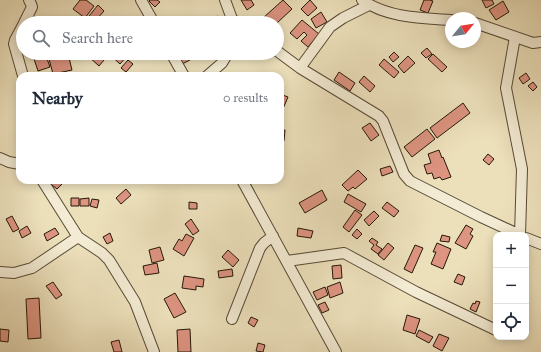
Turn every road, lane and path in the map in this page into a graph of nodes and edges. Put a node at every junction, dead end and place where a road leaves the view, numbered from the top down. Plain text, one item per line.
1 (28, 0) edge
2 (141, 0) edge
3 (225, 0) edge
4 (366, 2) edge
5 (28, 16) edge
6 (150, 16) edge
7 (231, 16) edge
8 (445, 20) edge
9 (481, 25) edge
10 (515, 37) junction
11 (16, 38) edge
12 (541, 42) edge
13 (16, 51) edge
14 (284, 56) edge
15 (18, 60) edge
16 (175, 60) edge
17 (224, 60) edge
18 (300, 68) junction
19 (22, 72) edge
20 (182, 72) edge
21 (212, 72) edge
22 (0, 158) edge
23 (16, 163) edge
24 (44, 184) edge
25 (244, 184) edge
26 (514, 232) edge
27 (520, 232) edge
28 (273, 236) junction
29 (78, 238) junction
30 (529, 239) edge
31 (541, 244) edge
32 (287, 260) junction
33 (0, 272) edge
34 (232, 319) dead end
35 (493, 329) edge
36 (154, 352) edge
37 (336, 352) edge

1 - 5 street
2 - 6 street
3 - 7 street
4 - 8 street
4 - 18 street
9 - 10 street
10 - 12 street
10 - 27 street
11 - 13 street
14 - 18 street
15 - 19 street
16 - 20 street
17 - 21 street
18 - 26 street
22 - 23 street
24 - 29 street
25 - 28 street
28 - 32 street
28 - 34 street
29 - 33 street
29 - 36 street
30 - 31 street
32 - 35 street
32 - 37 street

